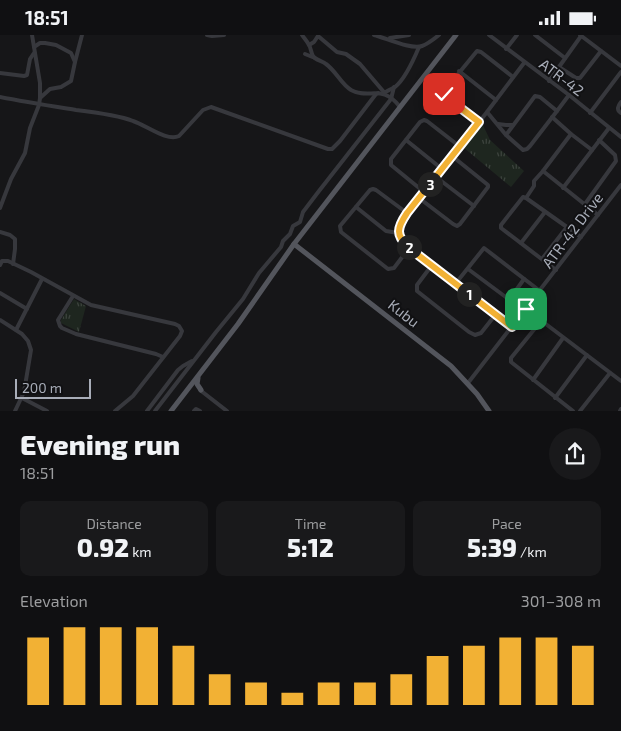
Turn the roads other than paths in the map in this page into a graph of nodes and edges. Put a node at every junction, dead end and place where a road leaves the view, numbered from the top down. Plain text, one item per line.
1 (32, 35) edge
2 (82, 35) edge
3 (207, 35) edge
4 (224, 35) edge
5 (302, 35) edge
6 (318, 35) edge
7 (374, 35) edge
8 (409, 35) edge
9 (439, 35) edge
10 (456, 35) edge
11 (488, 35) edge
12 (517, 35) edge
13 (535, 35) edge
14 (581, 35) edge
15 (388, 39) junction
16 (309, 45) junction
17 (419, 47) junction
18 (411, 48) junction
19 (506, 49) junction
20 (34, 50) junction
21 (600, 51) junction
22 (305, 54) dead end
23 (315, 58) junction
24 (565, 58) junction
25 (412, 60) junction
26 (75, 62) junction
27 (524, 63) junction
28 (621, 66) edge
29 (37, 67) junction
30 (559, 67) junction
31 (28, 68) junction
32 (459, 71) junction
33 (621, 72) edge
34 (0, 73) edge
35 (513, 77) junction
36 (617, 78) junction
37 (549, 81) junction
38 (621, 81) edge
39 (394, 87) junction
40 (381, 93) junction
41 (568, 95) junction
42 (0, 97) edge
43 (40, 98) junction
44 (391, 99) junction
45 (496, 100) junction
46 (621, 102) edge
47 (38, 105) junction
48 (400, 107) junction
49 (557, 111) junction
50 (487, 112) junction
51 (590, 113) junction
52 (621, 113) edge
53 (552, 117) junction
54 (479, 122) junction
55 (498, 124) junction
56 (513, 125) junction
57 (609, 128) junction
58 (571, 134) junction
59 (506, 135) junction
60 (621, 137) edge
61 (599, 140) junction
62 (406, 141) junction
63 (459, 146) junction
64 (592, 150) junction
65 (452, 156) junction
66 (442, 169) junction
67 (543, 171) junction
68 (436, 177) junction
69 (621, 185) edge
70 (563, 187) junction
71 (424, 192) junction
72 (419, 197) junction
73 (526, 198) junction
74 (584, 204) junction
75 (474, 206) junction
76 (356, 207) junction
77 (0, 208) edge
78 (545, 212) junction
79 (407, 213) junction
80 (598, 215) junction
81 (567, 227) junction
82 (0, 231) edge
83 (398, 233) junction
84 (581, 237) junction
85 (520, 243) junction
86 (294, 244) junction
87 (409, 248) junction
88 (302, 250) junction
89 (289, 251) junction
90 (542, 259) junction
91 (13, 264) junction
92 (0, 265) edge
93 (432, 265) junction
94 (468, 269) junction
95 (556, 270) junction
96 (42, 279) junction
97 (524, 279) junction
98 (456, 283) junction
99 (540, 291) junction
100 (0, 293) edge
101 (73, 295) junction
102 (27, 309) junction
103 (526, 309) junction
104 (496, 314) junction
105 (0, 320) edge
106 (541, 321) junction
107 (512, 327) junction
108 (16, 330) junction
109 (563, 338) junction
110 (587, 355) junction
111 (163, 357) junction
112 (194, 361) junction
113 (183, 366) junction
114 (187, 370) junction
115 (200, 373) junction
116 (610, 373) junction
117 (533, 380) junction
118 (621, 381) edge
119 (192, 383) junction
120 (468, 383) junction
121 (188, 389) junction
122 (201, 390) junction
123 (22, 398) junction
124 (555, 398) junction
125 (155, 399) junction
126 (160, 405) junction
127 (15, 411) edge
128 (47, 411) edge
129 (115, 411) edge
130 (147, 411) edge
131 (155, 411) edge
132 (171, 411) edge
133 (194, 411) edge
134 (200, 411) edge
135 (226, 411) edge
136 (489, 411) edge
137 (572, 411) edge
138 (580, 411) edge

1 - 20 street
2 - 26 street
3 - 4 street
5 - 16 street
6 - 16 street
6 - 40 street
7 - 15 street
8 - 15 street
9 - 17 street
10 - 48 main road
11 - 19 street, ATR-42
12 - 19 street
13 - 24 street
14 - 21 street
14 - 24 street
15 - 18 street
16 - 23 street
17 - 18 street
17 - 25 street
18 - 25 street
19 - 27 street, ATR-42
20 - 26 street
20 - 29 street
20 - 31 street
21 - 28 street
21 - 30 street
22 - 23 street
23 - 40 street
24 - 30 street
25 - 39 street
26 - 43 street
27 - 35 street
27 - 37 street, ATR-42
29 - 31 street
29 - 43 street
30 - 37 street
31 - 34 street
32 - 35 street
32 - 45 street
32 - 54 street
33 - 36 street
35 - 45 street
36 - 38 street
36 - 51 street
37 - 41 street, ATR-42
39 - 40 street
39 - 44 street
40 - 44 street
40 - 47 street
41 - 49 street
41 - 51 street, ATR-42
42 - 47 street
43 - 47 street
44 - 48 street
44 - 112 street
45 - 50 street
46 - 52 street
47 - 77 street
48 - 86 main road
49 - 53 street
49 - 56 street
50 - 54 street
50 - 55 street
51 - 57 street, ATR-42
53 - 58 street
53 - 59 street
54 - 63 street
55 - 56 street
55 - 59 street
56 - 59 street
57 - 60 street, ATR-42
57 - 61 street
58 - 64 street
58 - 67 street
61 - 64 street
61 - 74 street
62 - 63 street
62 - 66 street
62 - 71 street
63 - 65 street
64 - 70 street
65 - 66 street
65 - 75 street
66 - 68 street
67 - 70 street
67 - 73 street
68 - 71 street
68 - 75 street
69 - 80 street, ATR-42 Drive
70 - 74 street
71 - 72 street
72 - 75 street
72 - 79 street
73 - 78 street
73 - 85 street
74 - 80 street
76 - 79 street
76 - 83 street
76 - 87 street
78 - 81 street
78 - 85 street
79 - 83 street
80 - 84 street, ATR-42 Drive
81 - 84 street
81 - 90 street
82 - 91 street
83 - 87 street
84 - 95 street, ATR-42 Drive
85 - 90 street
86 - 88 main road, Kubu
86 - 89 main road
87 - 93 street
88 - 89 main road
88 - 120 main road, Kubu
89 - 115 main road
90 - 95 street
91 - 92 street
91 - 96 street
93 - 98 street
93 - 104 street
94 - 97 street
94 - 97 street
94 - 98 street
95 - 99 street, ATR-42 Drive
96 - 101 street
96 - 102 street
97 - 99 street
98 - 104 street
99 - 103 street, ATR-42 Drive
100 - 102 street
101 - 111 street
101 - 111 street
102 - 108 street
103 - 106 street
103 - 107 street, ATR-42 Drive
104 - 107 street
105 - 108 street
106 - 109 street
106 - 117 street
107 - 120 street, ATR-42 Drive
108 - 123 street
109 - 110 street
109 - 117 street
110 - 116 street
110 - 124 street
111 - 129 street
112 - 113 street
112 - 114 street
113 - 114 street
113 - 125 street
114 - 126 street
115 - 119 main road
115 - 122 main road
116 - 118 street
116 - 138 street
117 - 124 street
119 - 121 main road
119 - 122 street
120 - 136 main road, Kubu
121 - 122 main road
121 - 132 main road
122 - 135 street
123 - 127 street
123 - 128 street
124 - 137 street
125 - 126 street
125 - 130 street
126 - 131 street
133 - 134 street

